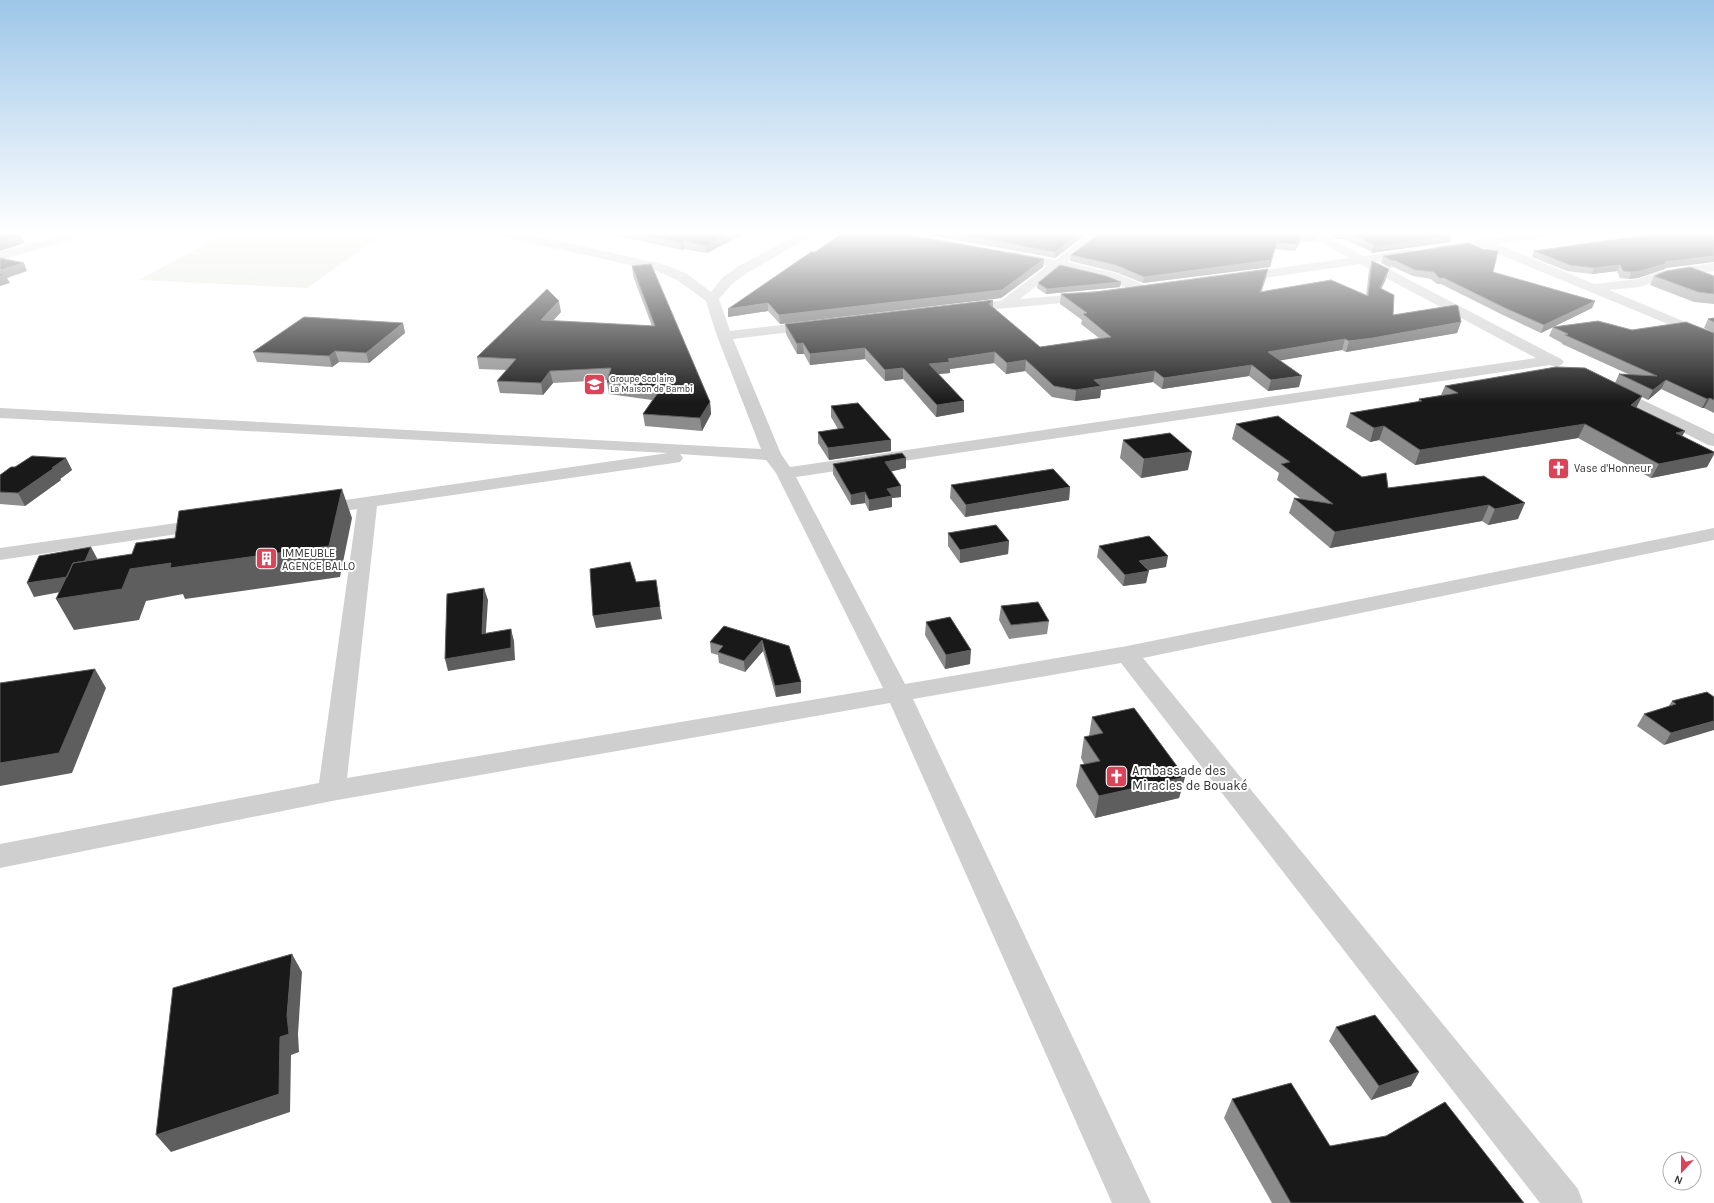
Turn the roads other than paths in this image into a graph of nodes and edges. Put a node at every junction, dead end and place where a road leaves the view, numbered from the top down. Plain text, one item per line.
1 (699, 289) edge
2 (720, 289) edge
3 (1024, 289) edge
4 (1150, 289) edge
5 (1419, 289) edge
6 (1595, 289) edge
7 (1144, 290) joint
8 (1115, 294) edge
9 (1100, 296) edge
10 (712, 299) junction
11 (1006, 303) junction
12 (951, 310) edge
13 (825, 324) edge
14 (724, 336) junction
15 (1714, 339) edge
16 (1601, 385) edge
17 (0, 413) edge
18 (1714, 441) edge
19 (723, 451) junction
20 (779, 464) junction
21 (368, 502) junction
22 (298, 512) edge
23 (219, 523) edge
24 (1714, 534) edge
25 (0, 554) edge
26 (1127, 654) junction
27 (898, 693) junction
28 (332, 791) junction
29 (0, 856) edge
30 (1132, 1203) edge
31 (1564, 1203) edge

1 - 10 street
2 - 10 street
3 - 11 street
4 - 7 street
5 - 20 street
6 - 15 street
7 - 8 street
9 - 11 street
10 - 14 street
11 - 12 street
13 - 14 street
14 - 20 street
16 - 18 street
17 - 19 street
19 - 20 street
19 - 21 street
20 - 27 street
21 - 22 street
21 - 28 street
23 - 25 street
24 - 26 street
26 - 27 street
26 - 31 street
27 - 28 street
27 - 30 street
28 - 29 street

